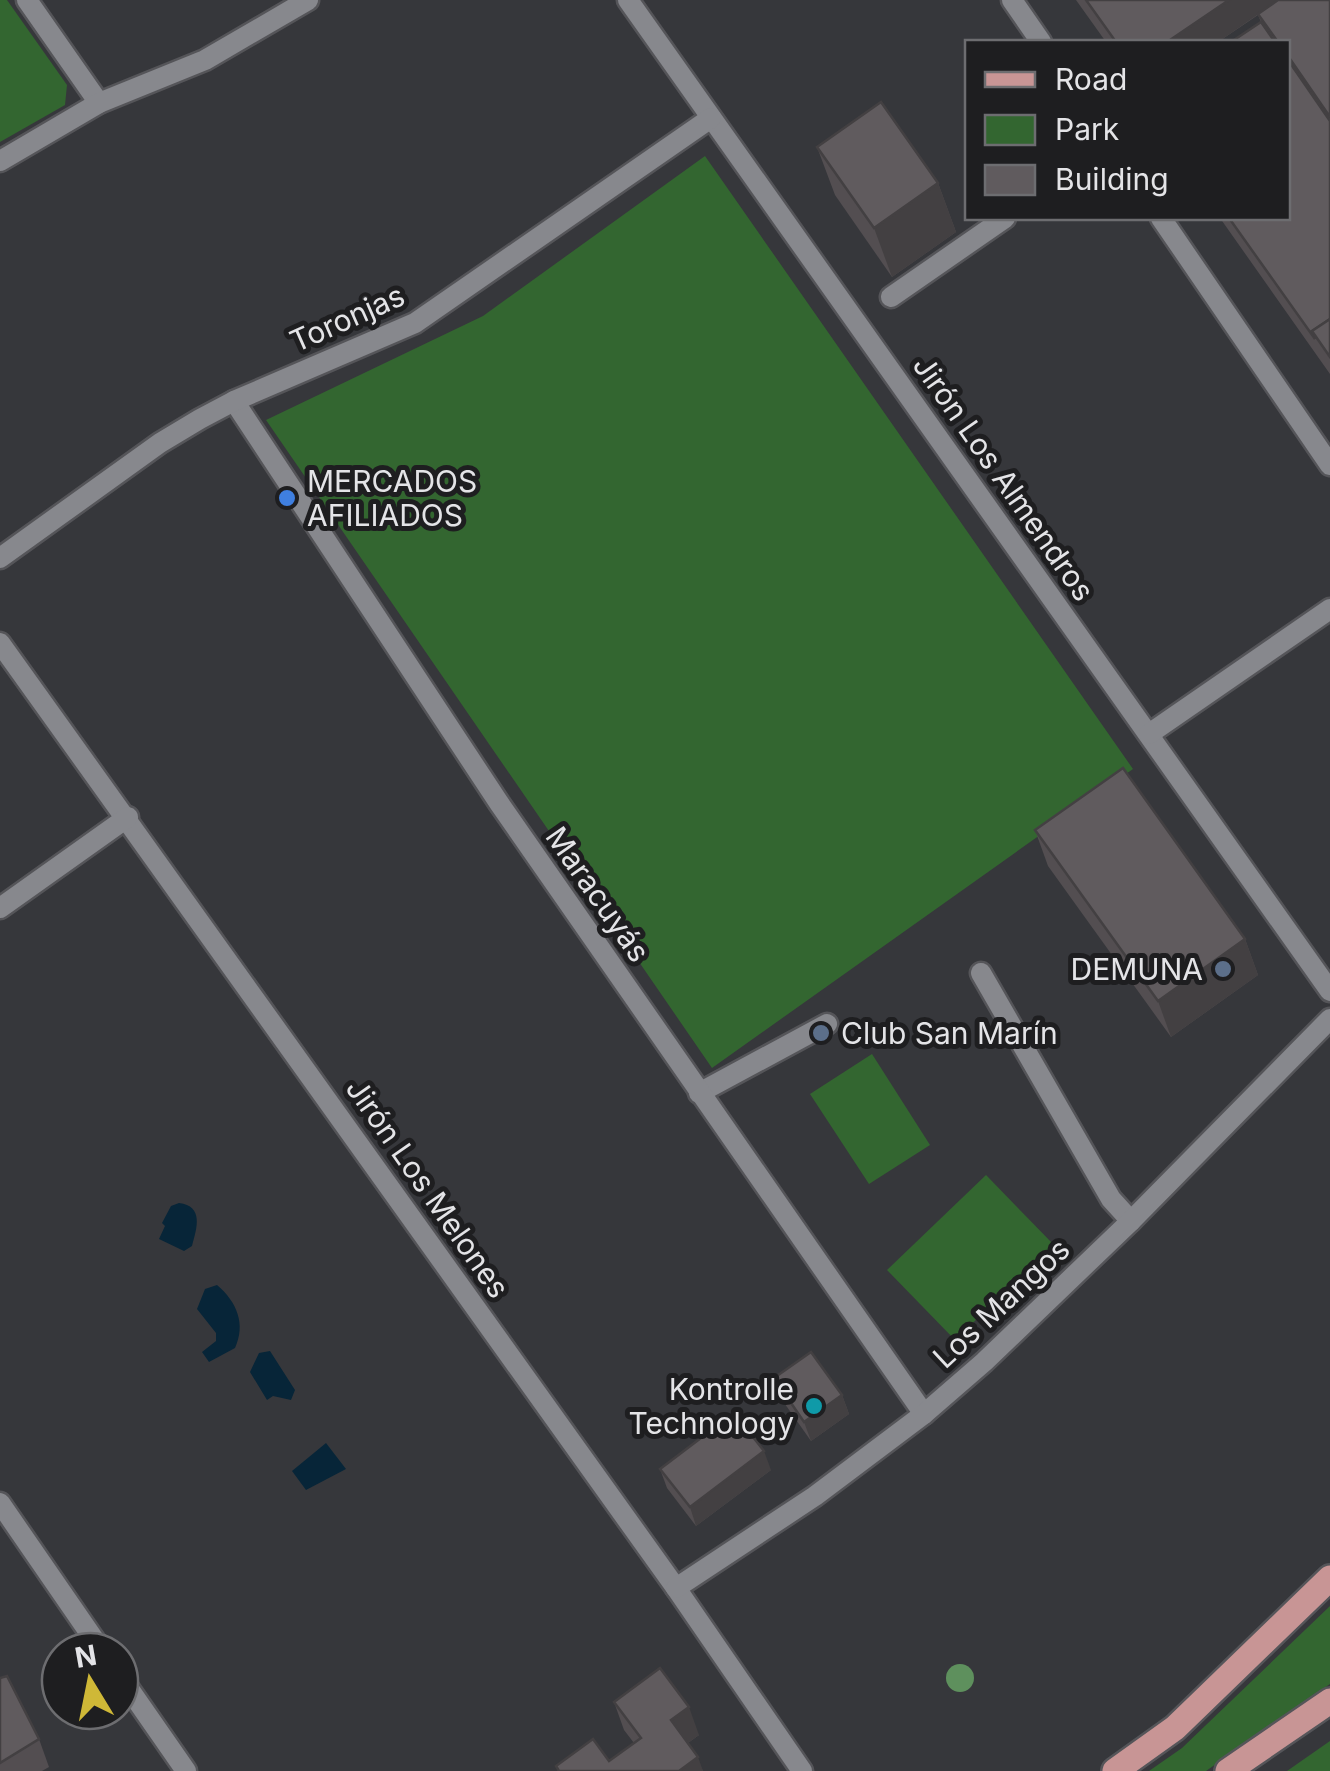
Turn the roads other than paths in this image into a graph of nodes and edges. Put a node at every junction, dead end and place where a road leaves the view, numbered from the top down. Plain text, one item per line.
1 (27, 0) edge
2 (308, 0) edge
3 (628, 0) edge
4 (1012, 0) edge
5 (1040, 40) edge
6 (99, 102) junction
7 (710, 118) junction
8 (0, 161) edge
9 (1003, 220) edge
10 (1162, 220) edge
11 (891, 297) dead end
12 (234, 400) junction
13 (1330, 464) edge
14 (0, 558) edge
15 (1330, 608) edge
16 (0, 643) edge
17 (1149, 734) junction
18 (128, 817) junction
19 (0, 908) edge
20 (981, 973) dead end
21 (1330, 991) edge
22 (1330, 1019) edge
23 (827, 1024) dead end
24 (700, 1093) junction
25 (1131, 1221) junction
26 (924, 1414) junction
27 (0, 1503) edge
28 (1330, 1578) edge
29 (676, 1588) junction
30 (88, 1631) edge
31 (1330, 1701) edge
32 (140, 1705) edge
33 (186, 1771) edge
34 (802, 1771) edge
35 (1115, 1771) edge
36 (1228, 1771) edge

1 - 6 street
2 - 6 street
3 - 7 street, Jirón Los Almendros
4 - 5 street
6 - 8 street
7 - 12 street, Toronjas
7 - 17 street, Jirón Los Almendros
9 - 11 street
10 - 13 street
12 - 14 street, Toronjas
12 - 24 street, Maracuyás
15 - 17 street
16 - 18 street, Jirón Los Melones
17 - 21 street, Jirón Los Almendros
18 - 19 street
18 - 29 street, Jirón Los Melones
20 - 25 street
22 - 25 street, Los Mangos
23 - 24 street
24 - 26 street, Maracuyás
25 - 26 street, Los Mangos
26 - 29 street, Los Mangos
27 - 30 street
28 - 35 main road
29 - 34 street, Jirón Los Melones
31 - 36 main road
32 - 33 street

